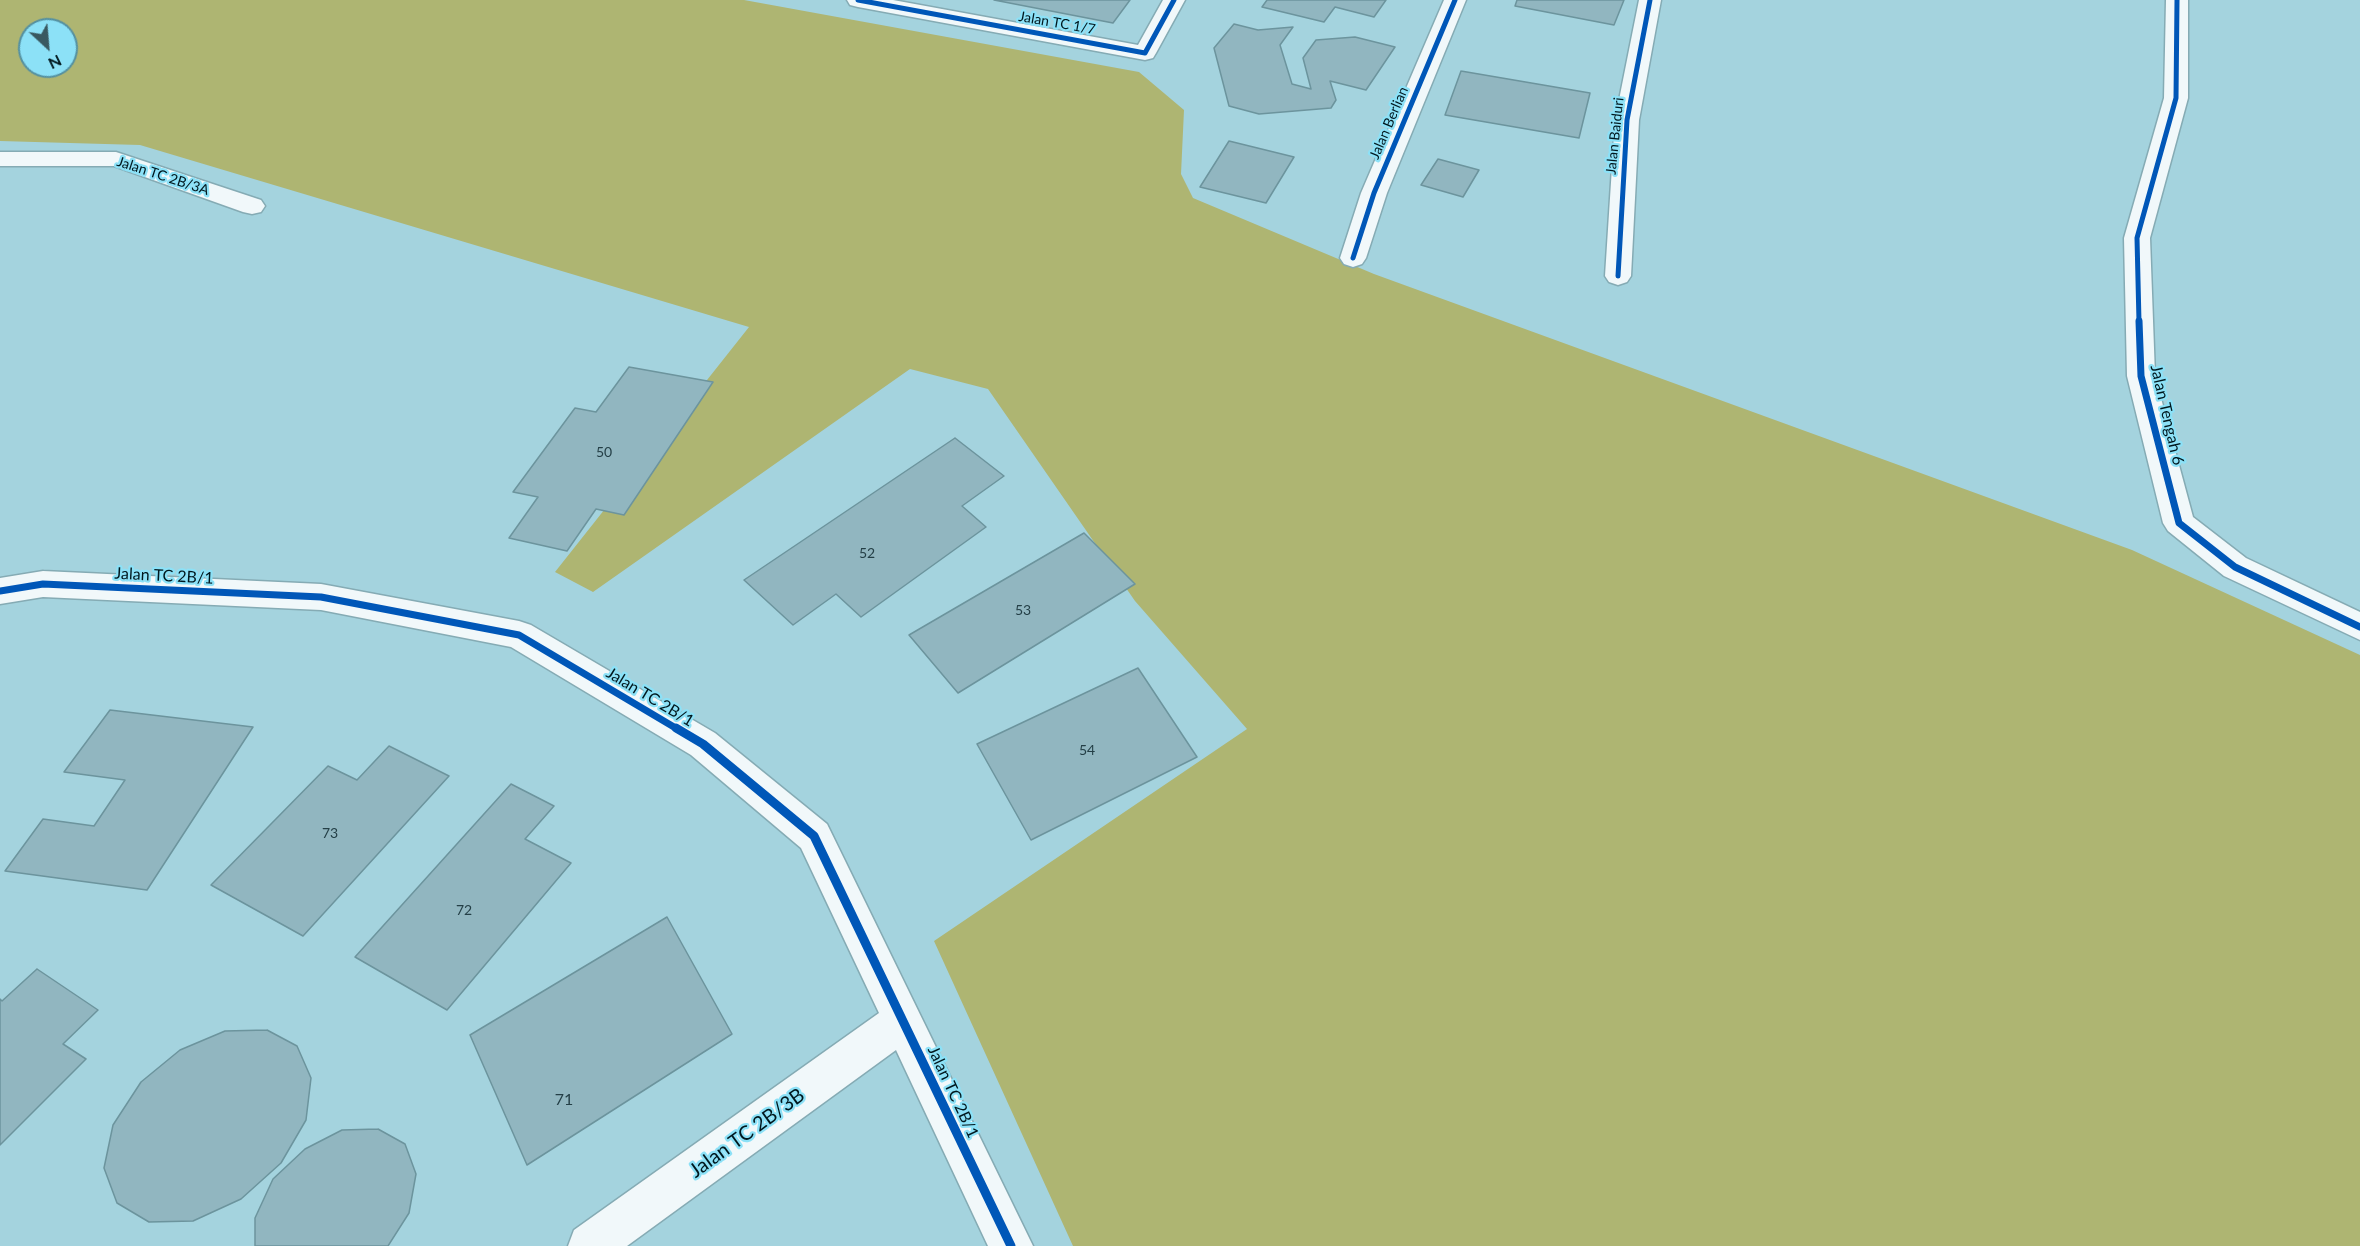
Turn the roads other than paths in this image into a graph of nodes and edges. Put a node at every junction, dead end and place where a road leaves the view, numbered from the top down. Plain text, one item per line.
1 (858, 0) edge
2 (1174, 0) edge
3 (1455, 0) edge
4 (1650, 0) edge
5 (2177, 0) edge
6 (0, 159) edge
7 (252, 206) dead end
8 (1353, 258) dead end
9 (1618, 276) dead end
10 (0, 591) edge
11 (2360, 627) edge
12 (903, 1020) junction
13 (590, 1246) edge
14 (1011, 1246) edge

1 - 2 street, Jalan TC 1/7
3 - 8 street, Jalan Berlian
4 - 9 street, Jalan Baiduri
5 - 11 street, Jalan Tengah 6
6 - 7 street, Jalan TC 2B/3A
10 - 12 street, Jalan TC 2B/1
12 - 13 street, Jalan TC 2B/3B
12 - 14 street, Jalan TC 2B/1

